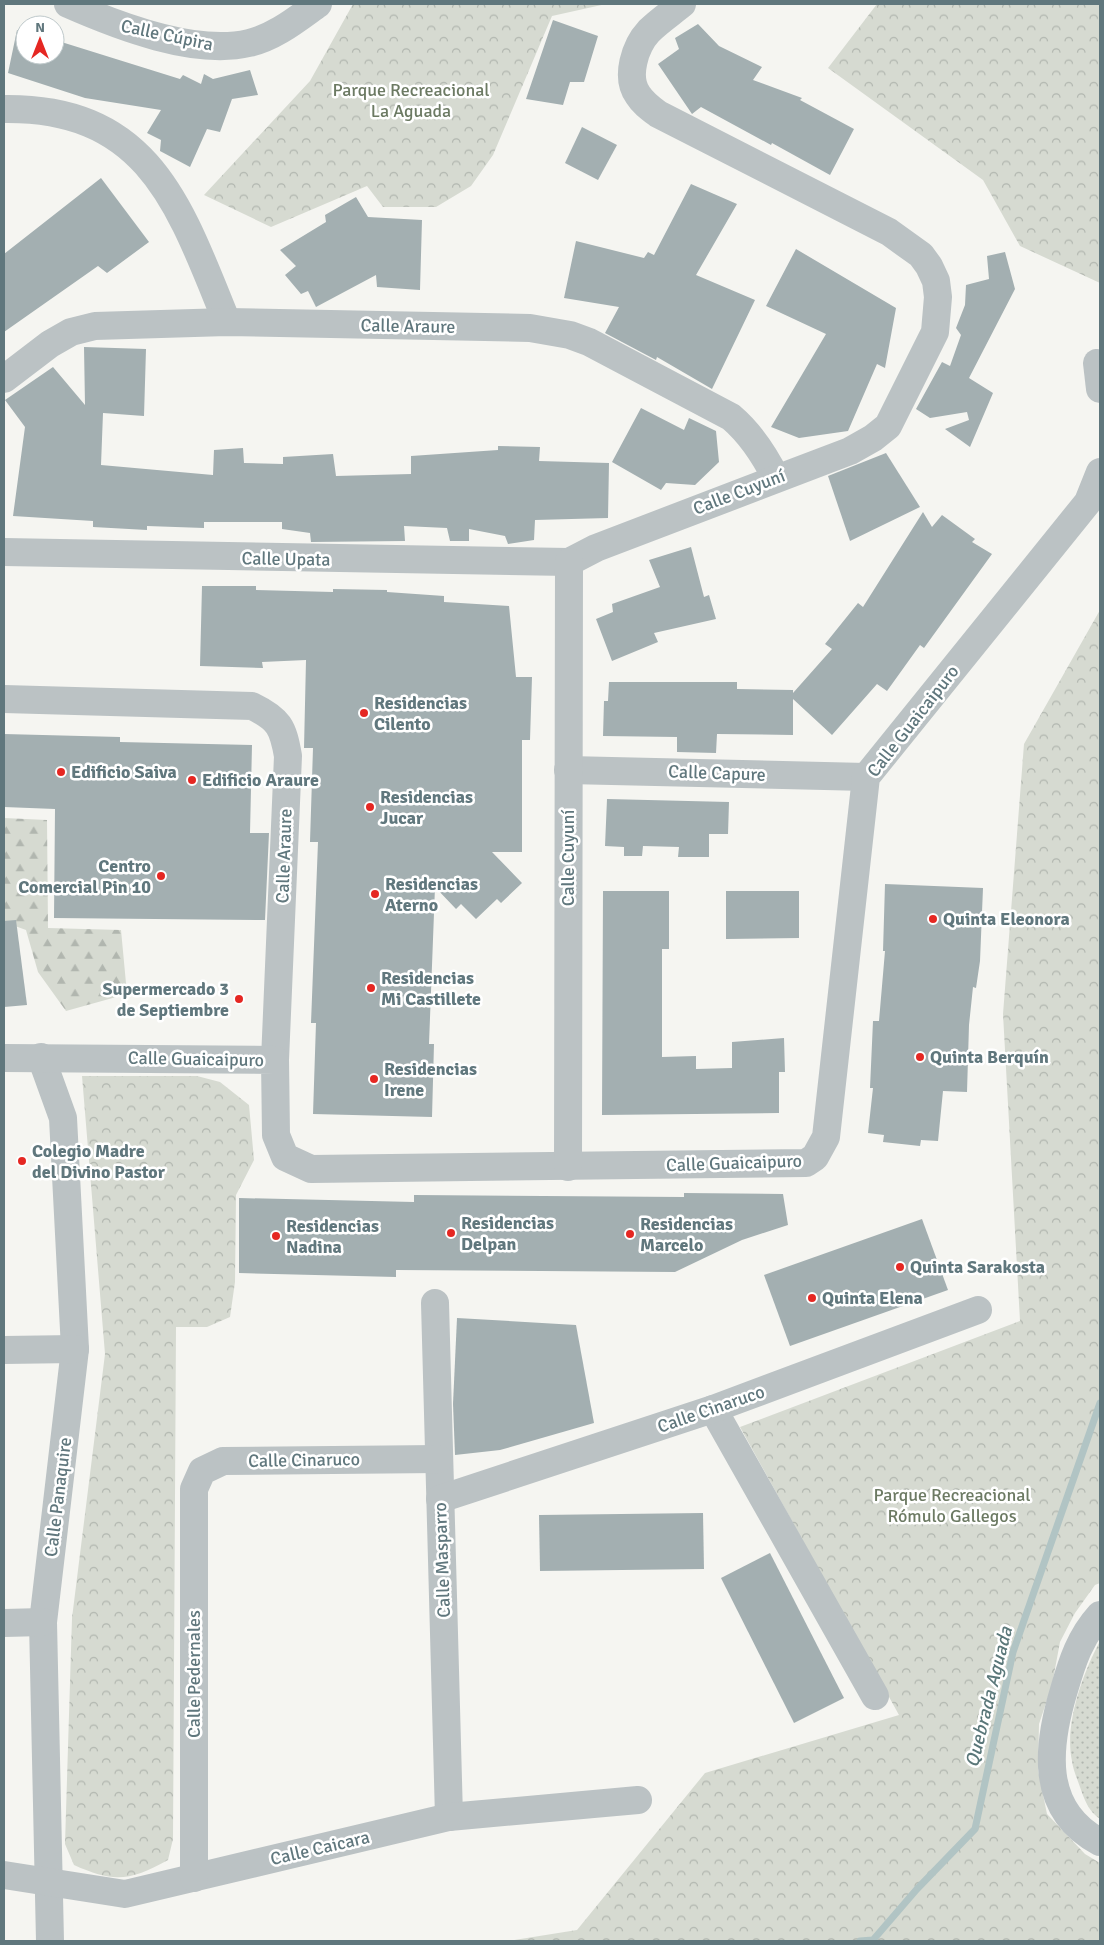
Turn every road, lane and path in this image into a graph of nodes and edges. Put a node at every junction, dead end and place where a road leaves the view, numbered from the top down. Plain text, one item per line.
1 (68, 4) edge
2 (318, 4) edge
3 (682, 4) edge
4 (4, 109) edge
5 (227, 322) junction
6 (1097, 363) dead end
7 (4, 379) edge
8 (1100, 389) edge
9 (1100, 472) edge
10 (776, 478) junction
11 (4, 552) edge
12 (569, 562) junction
13 (4, 699) edge
14 (568, 770) junction
15 (866, 777) junction
16 (4, 1058) edge
17 (41, 1058) junction
18 (275, 1060) junction
19 (568, 1167) junction
20 (435, 1303) dead end
21 (978, 1310) dead end
22 (76, 1349) junction
23 (4, 1350) edge
24 (712, 1409) junction
25 (439, 1459) junction
26 (202, 1471) joint
27 (440, 1499) junction
28 (1100, 1615) edge
29 (43, 1622) junction
30 (4, 1623) edge
31 (875, 1696) dead end
32 (638, 1800) dead end
33 (449, 1817) junction
34 (1100, 1842) edge
35 (4, 1875) edge
36 (194, 1878) junction
37 (47, 1882) junction
38 (50, 1941) edge

1 - 2 street, Calle Cúpira
3 - 10 street, Calle Cuyuní
4 - 5 street
5 - 7 street, Calle Araure
5 - 10 street, Calle Araure
6 - 8 street
9 - 15 street, Calle Guaicaipuro
10 - 12 street, Calle Cuyuní
11 - 12 street, Calle Upata
12 - 14 street, Calle Cuyuní
13 - 18 street, Calle Araure
14 - 15 street, Calle Capure
14 - 19 street, Calle Cuyuní
15 - 19 street, Calle Guaicaipuro
16 - 17 street, Calle Guaicaipuro
17 - 18 street, Calle Guaicaipuro
17 - 22 street, Calle Panaquire
18 - 19 street, Calle Guaicaipuro
20 - 25 street, Calle Masparro
21 - 24 street, Calle Cinaruco
22 - 23 street
22 - 29 street, Calle Panaquire
24 - 27 street, Calle Cinaruco
24 - 31 street
25 - 26 street, Calle Cinaruco
25 - 27 street, Calle Masparro
26 - 36 street, Calle Pedernales
27 - 33 street, Calle Masparro
28 - 34 street
29 - 30 street
29 - 37 street, Calle Panaquire
32 - 33 street, Calle Caicara
33 - 36 street, Calle Caicara
35 - 37 street, Calle Caicara
36 - 37 street, Calle Caicara
37 - 38 street, Calle Panaquire

